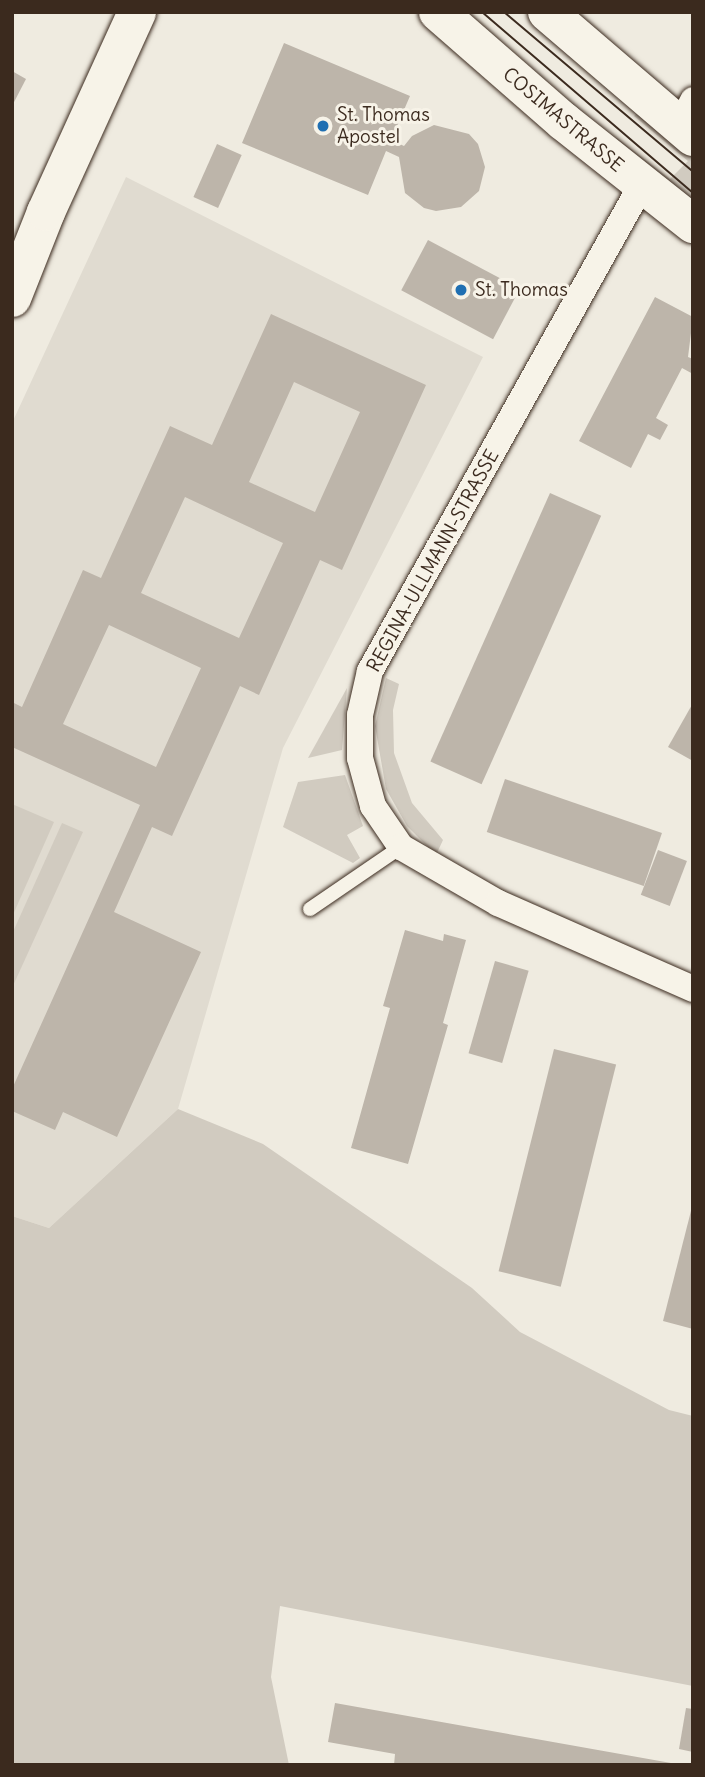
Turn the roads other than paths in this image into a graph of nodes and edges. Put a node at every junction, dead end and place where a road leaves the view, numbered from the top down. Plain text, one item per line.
1 (138, 12) edge
2 (438, 12) edge
3 (547, 12) edge
4 (688, 121) edge
5 (641, 186) junction
6 (46, 212) junction
7 (693, 224) edge
8 (12, 267) edge
9 (12, 298) edge
10 (401, 847) junction
11 (310, 909) dead end
12 (693, 989) edge

1 - 6 main road
2 - 5 main road, COSIMASTRASSE
3 - 4 main road
5 - 7 main road, COSIMASTRASSE
5 - 10 street, REGINA-ULLMANN-STRASSE
6 - 8 main road
6 - 9 main road
10 - 11 lane
10 - 12 street, REGINA-ULLMANN-STRASSE

